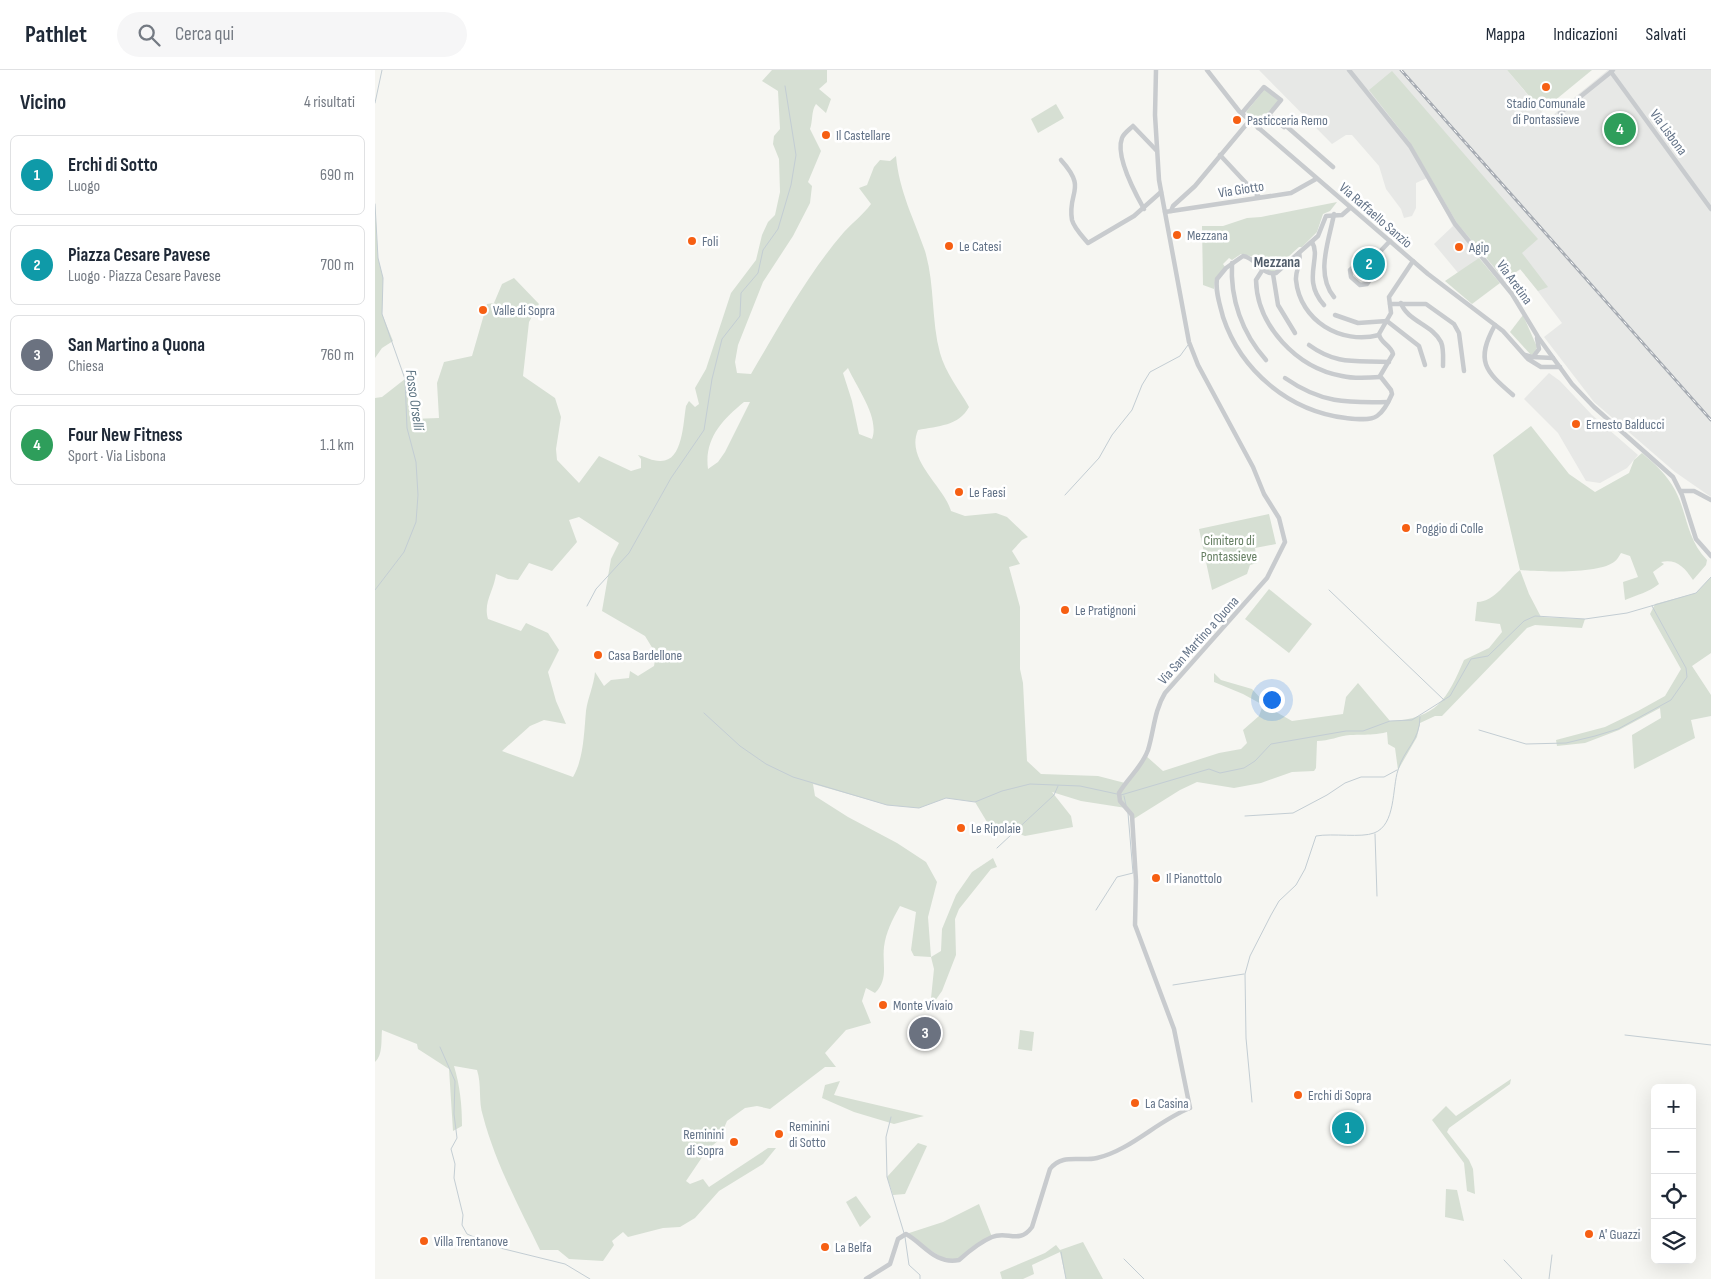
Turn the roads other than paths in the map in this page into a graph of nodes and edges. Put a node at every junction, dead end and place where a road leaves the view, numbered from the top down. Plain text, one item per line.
1 (1156, 70) edge
2 (1207, 70) edge
3 (1349, 70) edge
4 (1612, 71) edge
5 (1560, 113) dead end
6 (1242, 114) junction
7 (1269, 115) junction
8 (1249, 120) junction
9 (1258, 128) junction
10 (1157, 151) junction
11 (1220, 155) junction
12 (1061, 160) dead end
13 (1333, 168) dead end
14 (1316, 178) junction
15 (1161, 192) junction
16 (1259, 197) junction
17 (1350, 208) junction
18 (1711, 208) edge
19 (1144, 209) junction
20 (1169, 210) junction
21 (1334, 214) junction
22 (1389, 241) junction
23 (1312, 242) junction
24 (1299, 253) junction
25 (1374, 258) junction
26 (1413, 261) junction
27 (1232, 263) junction
28 (1263, 270) junction
29 (1273, 274) junction
30 (1334, 297) dead end
31 (1401, 303) junction
32 (1390, 304) junction
33 (1324, 305) dead end
34 (1335, 315) dead end
35 (1387, 321) junction
36 (1495, 325) junction
37 (1295, 333) dead end
38 (1536, 334) junction
39 (1379, 335) junction
40 (1309, 345) dead end
41 (1524, 354) junction
42 (1533, 358) junction
43 (1553, 358) junction
44 (1266, 360) dead end
45 (1389, 362) junction
46 (1425, 365) dead end
47 (1443, 366) dead end
48 (1553, 366) junction
49 (1560, 367) junction
50 (1464, 371) dead end
51 (1380, 377) junction
52 (1285, 378) dead end
53 (1513, 395) dead end
54 (1386, 404) junction
55 (1681, 491) junction
56 (1711, 500) edge
57 (1711, 556) edge
58 (866, 1279) edge

1 - 10 street, Via San Martino a Quona
2 - 6 street, Via Raffaello Sanzio
3 - 38 street, Via Aretina
4 - 5 street
4 - 18 street, Via Lisbona
6 - 7 street
6 - 8 street, Via Raffaello Sanzio
7 - 9 street
7 - 13 street
8 - 9 street, Via Raffaello Sanzio
8 - 11 street
9 - 14 street, Via Raffaello Sanzio
10 - 15 street, Via San Martino a Quona
10 - 19 street
11 - 16 street
11 - 20 street
12 - 19 street
14 - 16 street, Via Giotto
14 - 17 street, Via Raffaello Sanzio
15 - 19 street
15 - 20 street, Via San Martino a Quona
16 - 20 street, Via Giotto
17 - 21 street
17 - 22 street, Via Raffaello Sanzio
20 - 58 street, Via San Martino a Quona
21 - 23 street
21 - 30 street
22 - 25 street
22 - 26 street, Via Raffaello Sanzio
23 - 24 street
23 - 33 street
24 - 29 street
24 - 39 street
25 - 25 street
26 - 32 street
26 - 36 street, Via Raffaello Sanzio
27 - 28 street
27 - 44 street
27 - 54 street
28 - 29 street
28 - 51 street
29 - 37 street
31 - 32 street
31 - 47 street
31 - 50 street
32 - 35 street
34 - 35 street
35 - 39 street
35 - 46 street
36 - 41 street, Via Raffaello Sanzio
36 - 53 street
38 - 42 street
38 - 43 street, Via Aretina
39 - 45 street
40 - 45 street
41 - 42 street
41 - 48 street, Via Raffaello Sanzio
42 - 43 street
43 - 48 street
43 - 49 street, Via Aretina
45 - 51 street
48 - 49 street
49 - 55 street, Via Aretina
51 - 54 street
52 - 54 street
55 - 56 street
55 - 57 street, Via Aretina

